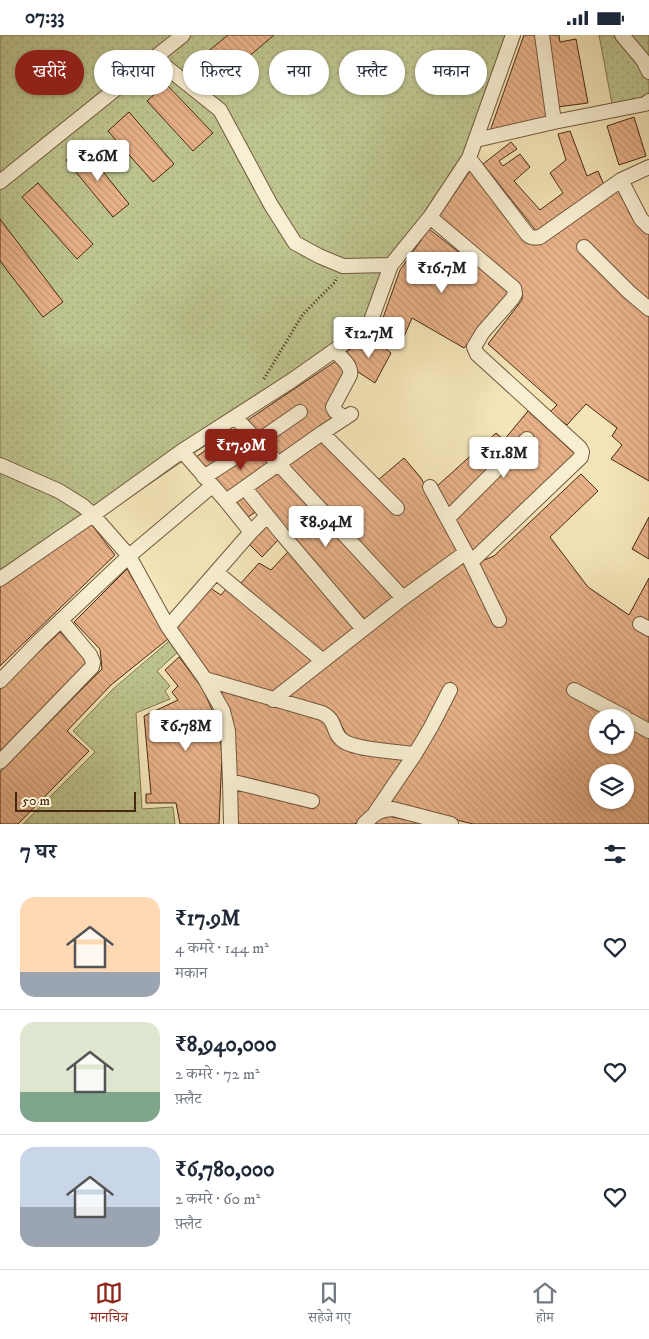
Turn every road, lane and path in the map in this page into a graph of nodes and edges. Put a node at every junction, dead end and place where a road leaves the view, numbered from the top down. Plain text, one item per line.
1 (183, 35) edge
2 (513, 35) edge
3 (542, 35) edge
4 (622, 35) edge
5 (164, 50) edge
6 (173, 72) edge
7 (649, 72) edge
8 (108, 95) edge
9 (649, 101) edge
10 (554, 122) junction
11 (476, 140) junction
12 (469, 158) junction
13 (649, 167) edge
14 (621, 180) junction
15 (0, 182) edge
16 (430, 217) junction
17 (649, 227) edge
18 (584, 247) dead end
19 (343, 265) junction
20 (391, 265) junction
21 (649, 309) edge
22 (334, 351) junction
23 (258, 383) dead end
24 (300, 412) dead end
25 (235, 417) junction
26 (322, 433) junction
27 (527, 439) dead end
28 (257, 441) junction
29 (182, 451) junction
30 (279, 464) junction
31 (0, 465) edge
32 (208, 481) junction
33 (245, 487) junction
34 (430, 487) dead end
35 (226, 501) junction
36 (397, 508) dead end
37 (93, 515) junction
38 (267, 516) junction
39 (448, 518) junction
40 (251, 532) junction
41 (129, 556) junction
42 (468, 557) junction
43 (216, 572) junction
44 (0, 579) edge
45 (403, 598) junction
46 (61, 620) junction
47 (499, 620) dead end
48 (168, 627) junction
49 (363, 629) junction
50 (323, 661) junction
51 (205, 679) junction
52 (0, 681) edge
53 (450, 689) dead end
54 (574, 690) dead end
55 (273, 700) junction
56 (609, 709) edge
57 (634, 723) edge
58 (649, 731) edge
59 (415, 754) junction
60 (0, 762) edge
61 (230, 781) junction
62 (312, 801) dead end
63 (375, 813) junction
64 (231, 824) edge
65 (364, 824) edge
66 (451, 824) edge

1 - 5 street
2 - 11 street
3 - 10 street
4 - 7 street
6 - 19 street
8 - 15 street
9 - 10 street
10 - 11 street
11 - 12 street
12 - 14 street
12 - 16 street
13 - 14 street
14 - 17 street
16 - 20 street
16 - 42 street
18 - 21 street
19 - 20 street
19 - 23 path
20 - 22 street
22 - 25 street
22 - 26 street
24 - 28 street
25 - 28 street
25 - 29 street
26 - 30 street
26 - 36 street
27 - 39 street
28 - 30 street
28 - 32 street
29 - 32 street
29 - 37 street
30 - 33 street
30 - 45 street
31 - 37 street
32 - 35 street
32 - 41 street
33 - 35 street
33 - 38 street
34 - 39 street
35 - 40 street
37 - 41 street
37 - 44 street
38 - 40 street
38 - 49 street
39 - 42 street
40 - 43 street
41 - 46 street
41 - 48 street
42 - 45 street
42 - 47 street
43 - 48 street
43 - 50 street
45 - 49 street
46 - 52 street
46 - 60 street
48 - 51 street
49 - 50 street
50 - 55 street
51 - 55 street
51 - 61 street
53 - 59 street
54 - 56 street
55 - 59 street
57 - 58 street
59 - 63 street
61 - 62 street
61 - 64 street
63 - 65 street
63 - 66 street

